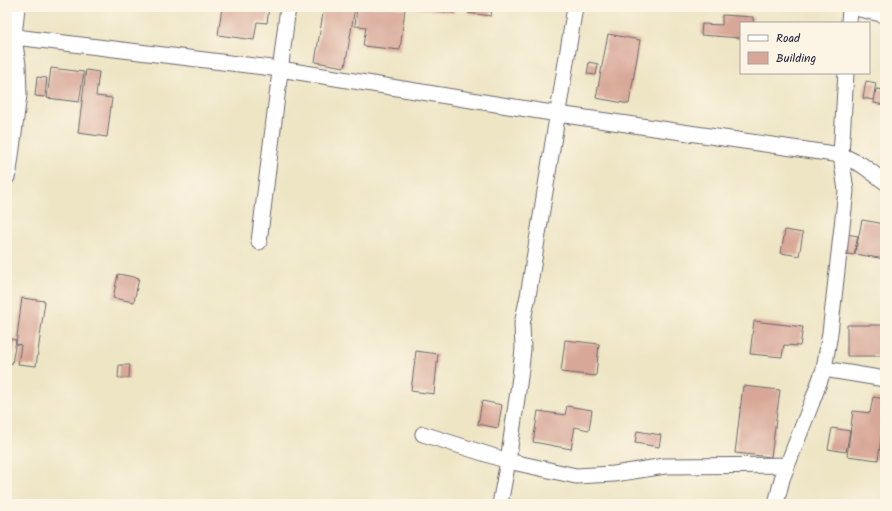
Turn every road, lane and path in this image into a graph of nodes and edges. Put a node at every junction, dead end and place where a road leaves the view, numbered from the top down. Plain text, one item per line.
1 (17, 7) edge
2 (288, 7) edge
3 (575, 7) edge
4 (850, 7) edge
5 (885, 15) edge
6 (849, 22) edge
7 (10, 36) edge
8 (280, 69) junction
9 (846, 74) edge
10 (558, 114) junction
11 (841, 155) junction
12 (7, 177) edge
13 (885, 182) edge
14 (258, 242) dead end
15 (824, 369) junction
16 (885, 379) edge
17 (423, 434) dead end
18 (508, 461) junction
19 (787, 465) junction
20 (500, 504) edge
21 (776, 504) edge

1 - 7 street
2 - 8 street
3 - 10 street
4 - 5 street
4 - 6 street
7 - 8 street
7 - 12 street
8 - 10 street
8 - 14 street
9 - 11 street
10 - 11 street
10 - 18 street
11 - 13 street
11 - 15 street
15 - 16 street
15 - 19 street
17 - 18 street
18 - 19 street
18 - 20 street
19 - 21 street

